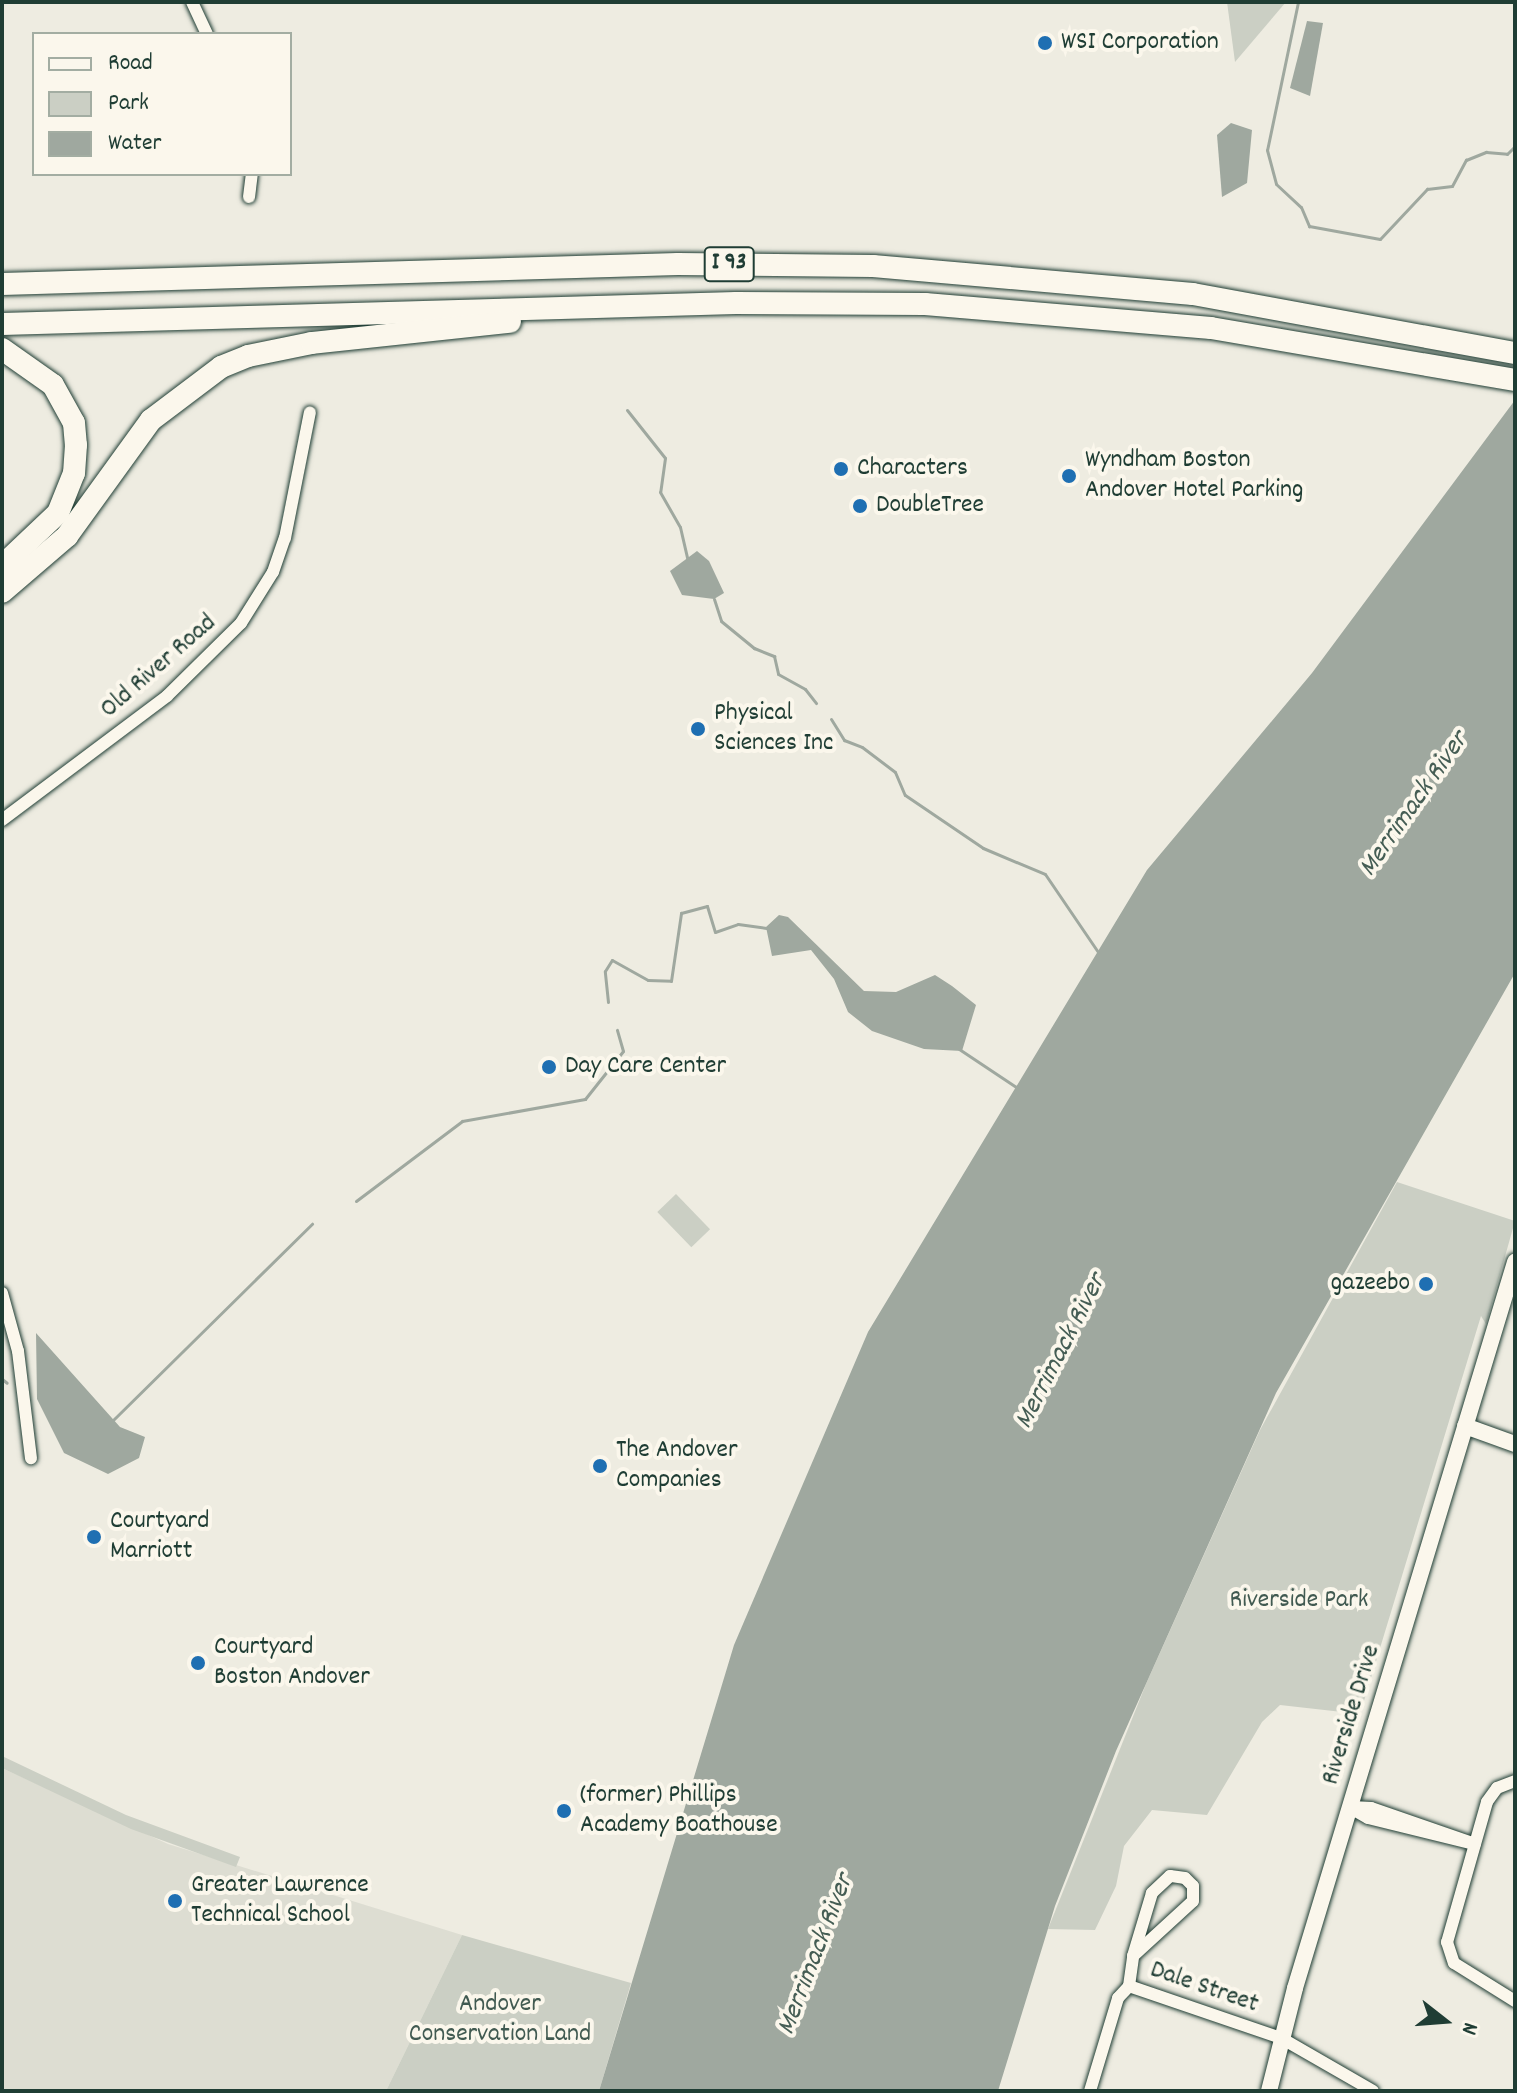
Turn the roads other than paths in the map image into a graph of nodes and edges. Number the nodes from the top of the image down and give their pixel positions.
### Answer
1 (192, 2) edge
2 (206, 32) edge
3 (252, 176) edge
4 (249, 197) dead end
5 (2, 284) edge
6 (616, 306) junction
7 (2, 324) edge
8 (2, 349) edge
9 (1515, 353) edge
10 (1515, 380) edge
11 (310, 412) dead end
12 (2, 566) edge
13 (2, 592) edge
14 (2, 820) edge
15 (1515, 1262) edge
16 (2, 1293) edge
17 (1465, 1426) junction
18 (1515, 1444) edge
19 (31, 1458) dead end
20 (1515, 1781) edge
21 (1349, 1807) junction
22 (1475, 1844) junction
23 (1133, 1956) junction
24 (1129, 1986) junction
25 (1515, 2001) edge
26 (1281, 2038) junction
27 (1090, 2091) edge
28 (1269, 2091) edge
29 (1373, 2091) edge

1 - 2 street
3 - 4 street
5 - 9 highway, I 93
6 - 7 highway, I 93
6 - 10 highway, I 93
6 - 13 highway
8 - 12 highway
11 - 14 street, Old River Road
15 - 17 main road, Riverside Drive
16 - 19 street
17 - 18 main road
17 - 21 main road, Riverside Drive
20 - 22 street
21 - 22 street
21 - 26 main road, Riverside Drive
22 - 25 street
23 - 23 street
23 - 24 street
24 - 26 street, Dale Street
24 - 27 street, Dale Street
26 - 28 main road, Riverside Drive
26 - 29 street, Dale Street

